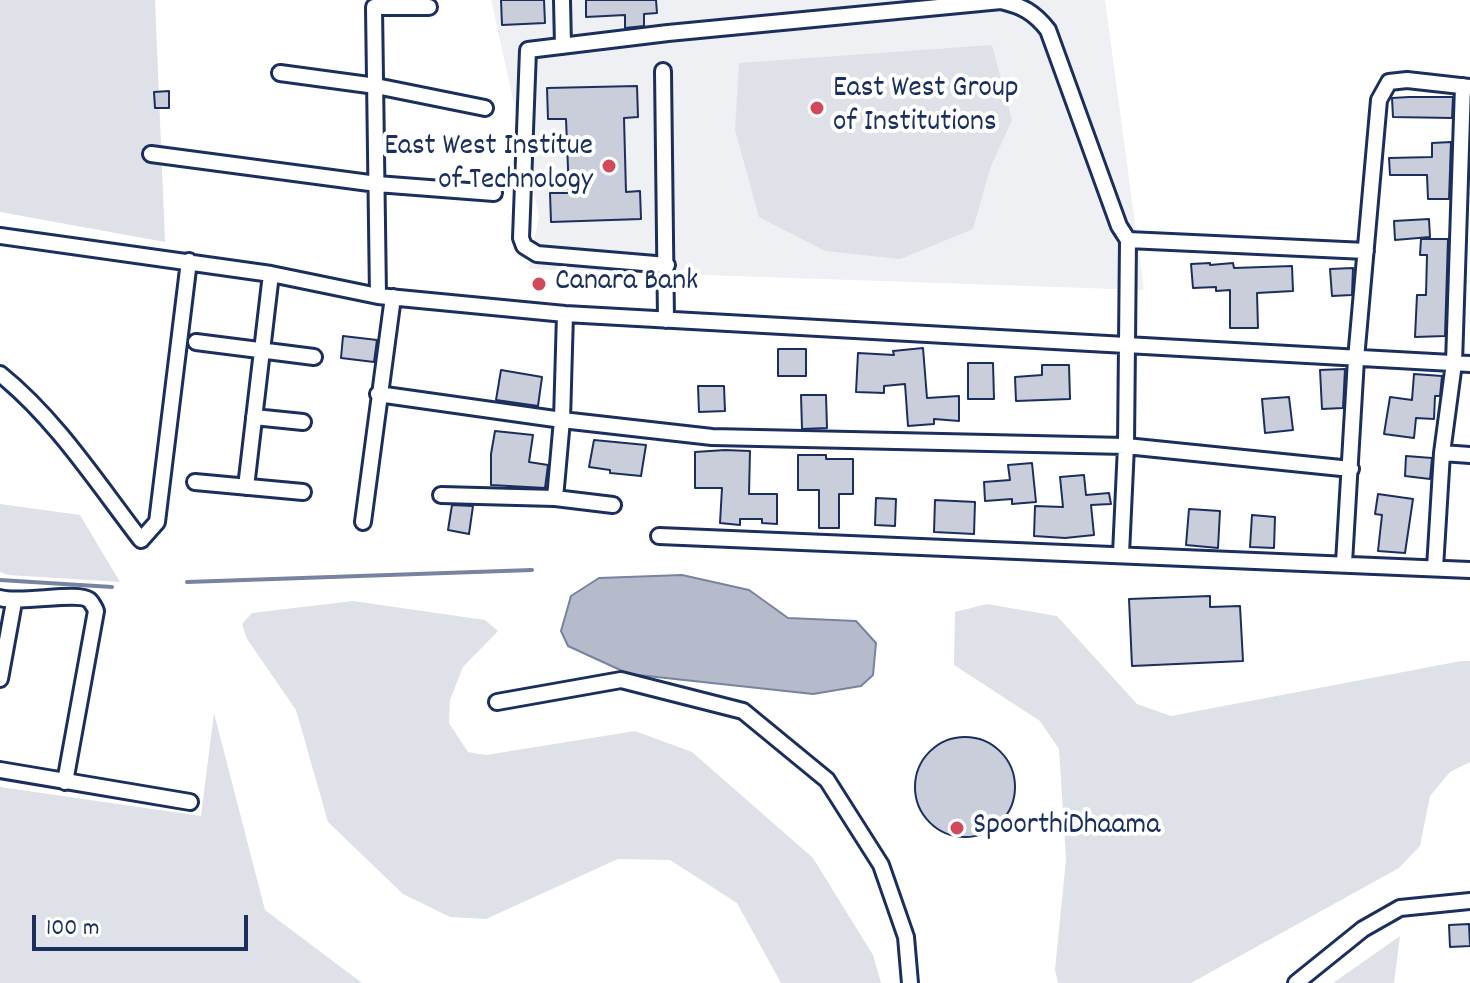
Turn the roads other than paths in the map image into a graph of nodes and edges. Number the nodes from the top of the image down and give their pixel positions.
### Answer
1 (562, 0) edge
2 (429, 7) dead end
3 (563, 46) junction
4 (663, 71) dead end
5 (280, 73) dead end
6 (376, 86) junction
7 (1466, 87) edge
8 (485, 108) dead end
9 (151, 154) dead end
10 (377, 184) junction
11 (1465, 185) edge
12 (494, 193) dead end
13 (0, 236) edge
14 (1128, 240) junction
15 (1366, 251) junction
16 (189, 261) junction
17 (1464, 263) edge
18 (667, 265) junction
19 (271, 274) junction
20 (386, 297) junction
21 (565, 314) junction
22 (666, 320) junction
23 (196, 342) dead end
24 (1127, 345) junction
25 (262, 351) junction
26 (314, 357) dead end
27 (1356, 359) junction
28 (1454, 363) junction
29 (1470, 364) edge
30 (0, 374) edge
31 (378, 394) junction
32 (254, 417) junction
33 (562, 420) junction
34 (303, 422) dead end
35 (1126, 446) junction
36 (1442, 453) junction
37 (1470, 455) edge
38 (1351, 469) junction
39 (195, 482) dead end
40 (246, 487) junction
41 (303, 492) dead end
42 (441, 495) dead end
43 (555, 498) junction
44 (613, 505) dead end
45 (363, 522) dead end
46 (659, 536) dead end
47 (1121, 554) junction
48 (1344, 563) junction
49 (1435, 568) junction
50 (1470, 570) edge
51 (7, 600) edge
52 (0, 679) edge
53 (497, 702) dead end
54 (0, 770) edge
55 (65, 782) junction
56 (190, 802) dead end
57 (1470, 901) edge
58 (910, 983) edge
59 (1296, 983) edge

1 - 3 street
2 - 6 street
3 - 14 street
3 - 18 street
4 - 18 street
5 - 6 street
6 - 8 street
6 - 10 street
7 - 11 street
7 - 15 street
9 - 10 street
10 - 12 street
10 - 20 street
11 - 17 street
13 - 16 street
14 - 15 street
14 - 24 street
15 - 27 street
16 - 19 street
16 - 30 street
17 - 28 street
18 - 22 street
19 - 20 street
19 - 25 street
20 - 21 street
20 - 31 street
21 - 22 street
21 - 33 street
22 - 24 street
23 - 25 street
24 - 27 street
24 - 35 street
25 - 26 street
25 - 32 street
27 - 28 street
27 - 38 street
28 - 29 street
28 - 36 street
31 - 33 street
31 - 45 street
32 - 34 street
32 - 40 street
33 - 35 street
33 - 43 street
35 - 38 street
35 - 47 street
36 - 37 street
36 - 49 street
38 - 48 street
39 - 40 street
40 - 41 street
42 - 43 street
43 - 44 street
46 - 47 street
47 - 48 street
48 - 49 street
49 - 50 street
51 - 52 street
51 - 55 street
53 - 58 street
54 - 55 street
55 - 56 street
57 - 59 street

